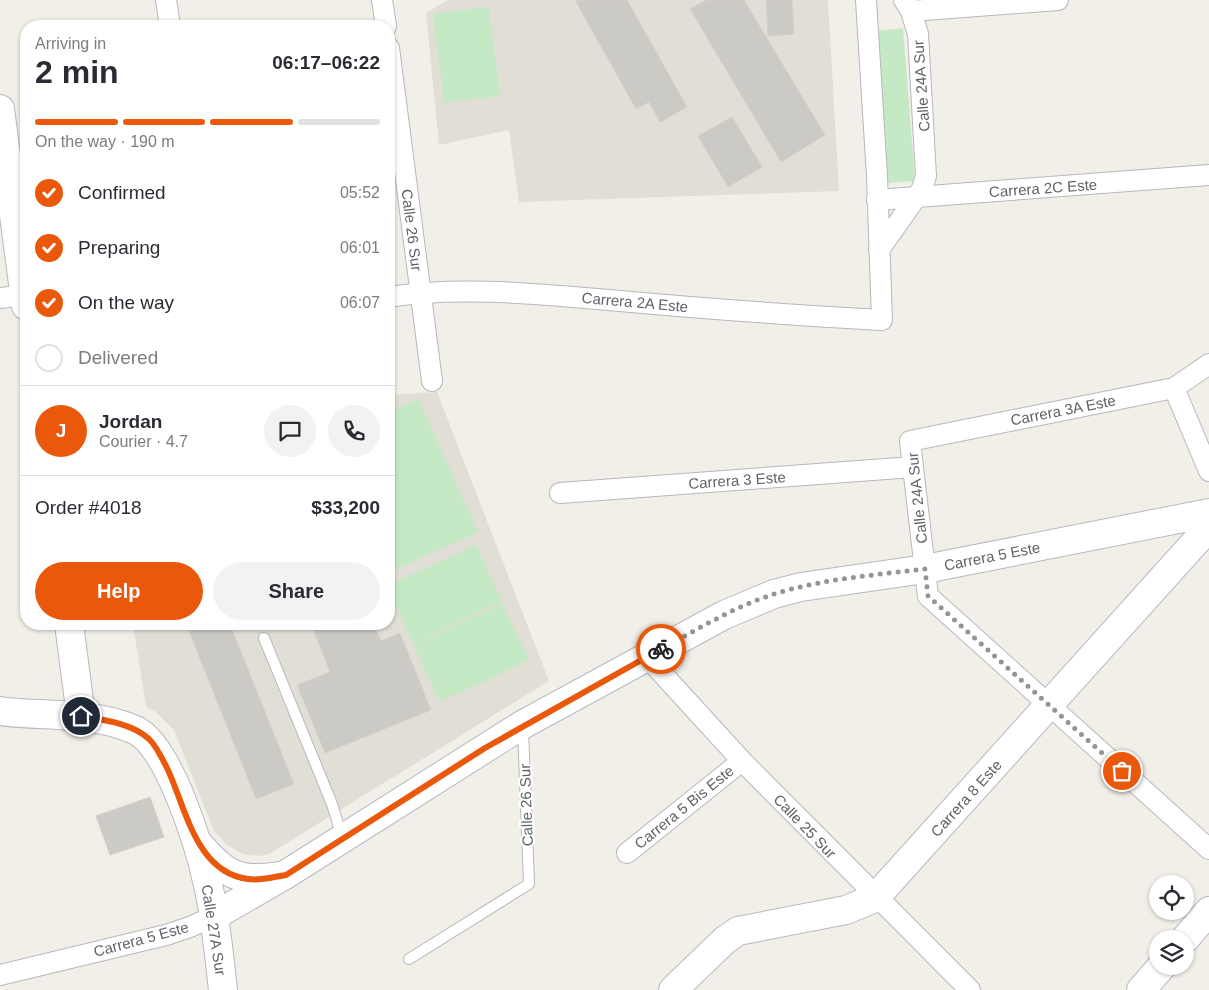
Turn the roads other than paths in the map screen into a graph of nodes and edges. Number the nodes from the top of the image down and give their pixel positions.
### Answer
1 (166, 0) edge
2 (382, 0) edge
3 (866, 0) edge
4 (1058, 0) edge
5 (1010, 2) edge
6 (908, 6) edge
7 (169, 20) edge
8 (385, 20) edge
9 (395, 95) edge
10 (0, 110) edge
11 (1209, 175) edge
12 (916, 197) junction
13 (877, 200) junction
14 (879, 250) junction
15 (420, 292) junction
16 (395, 296) edge
17 (19, 299) edge
18 (1209, 364) edge
19 (432, 381) dead end
20 (1174, 388) junction
21 (910, 441) joint
22 (914, 467) junction
23 (1209, 471) edge
24 (560, 493) dead end
25 (1209, 513) edge
26 (1209, 528) edge
27 (925, 569) junction
28 (70, 630) edge
29 (264, 638) dead end
30 (647, 657) junction
31 (1050, 706) junction
32 (0, 711) edge
33 (81, 716) junction
34 (522, 725) junction
35 (742, 761) junction
36 (342, 839) junction
37 (196, 841) junction
38 (1209, 849) edge
39 (627, 854) dead end
40 (286, 875) junction
41 (875, 898) junction
42 (1209, 911) edge
43 (214, 916) junction
44 (1193, 930) edge
45 (409, 959) dead end
46 (0, 975) edge
47 (223, 990) edge
48 (673, 990) edge
49 (970, 990) edge

1 - 7 street
2 - 8 street
3 - 13 street
4 - 5 street
5 - 6 street
6 - 12 street, Calle 24A Sur
9 - 15 street, Calle 26 Sur
10 - 17 street
11 - 12 street, Carrera 2C Este
12 - 13 street, Carrera 2C Este
12 - 14 street, Calle 24A Sur
13 - 14 street
14 - 15 street, Carrera 2A Este
15 - 16 street, Carrera 2A Este
15 - 19 street, Calle 26 Sur
18 - 20 street, Carrera 3A Este
20 - 21 street, Carrera 3A Este
20 - 23 street
21 - 22 street, Calle 24A Sur
22 - 24 street, Carrera 3 Este
22 - 27 street, Calle 24A Sur
25 - 27 street, Carrera 5 Este
26 - 31 street, Carrera 8 Este
27 - 30 street, Carrera 5 Este
27 - 31 street, Calle 24A Sur
28 - 33 street
29 - 36 lane
30 - 34 street, Carrera 5 Este
30 - 35 street, Calle 25 Sur
31 - 38 street, Calle 24A Sur
31 - 41 street, Carrera 8 Este
32 - 33 street, Calle 27A Sur
33 - 37 street, Calle 27A Sur
34 - 36 street, Carrera 5 Este
34 - 45 lane, Calle 26 Sur
35 - 39 street, Carrera 5 Bis Este
35 - 41 street, Calle 25 Sur
36 - 40 street, Carrera 5 Este
37 - 40 street, Calle 27A Sur
37 - 43 street, Calle 27A Sur
40 - 43 street, Carrera 5 Este
41 - 48 street, Carrera 8 Este
41 - 49 street, Calle 25 Sur
42 - 44 street
43 - 46 street, Carrera 5 Este
43 - 47 street, Calle 27A Sur

